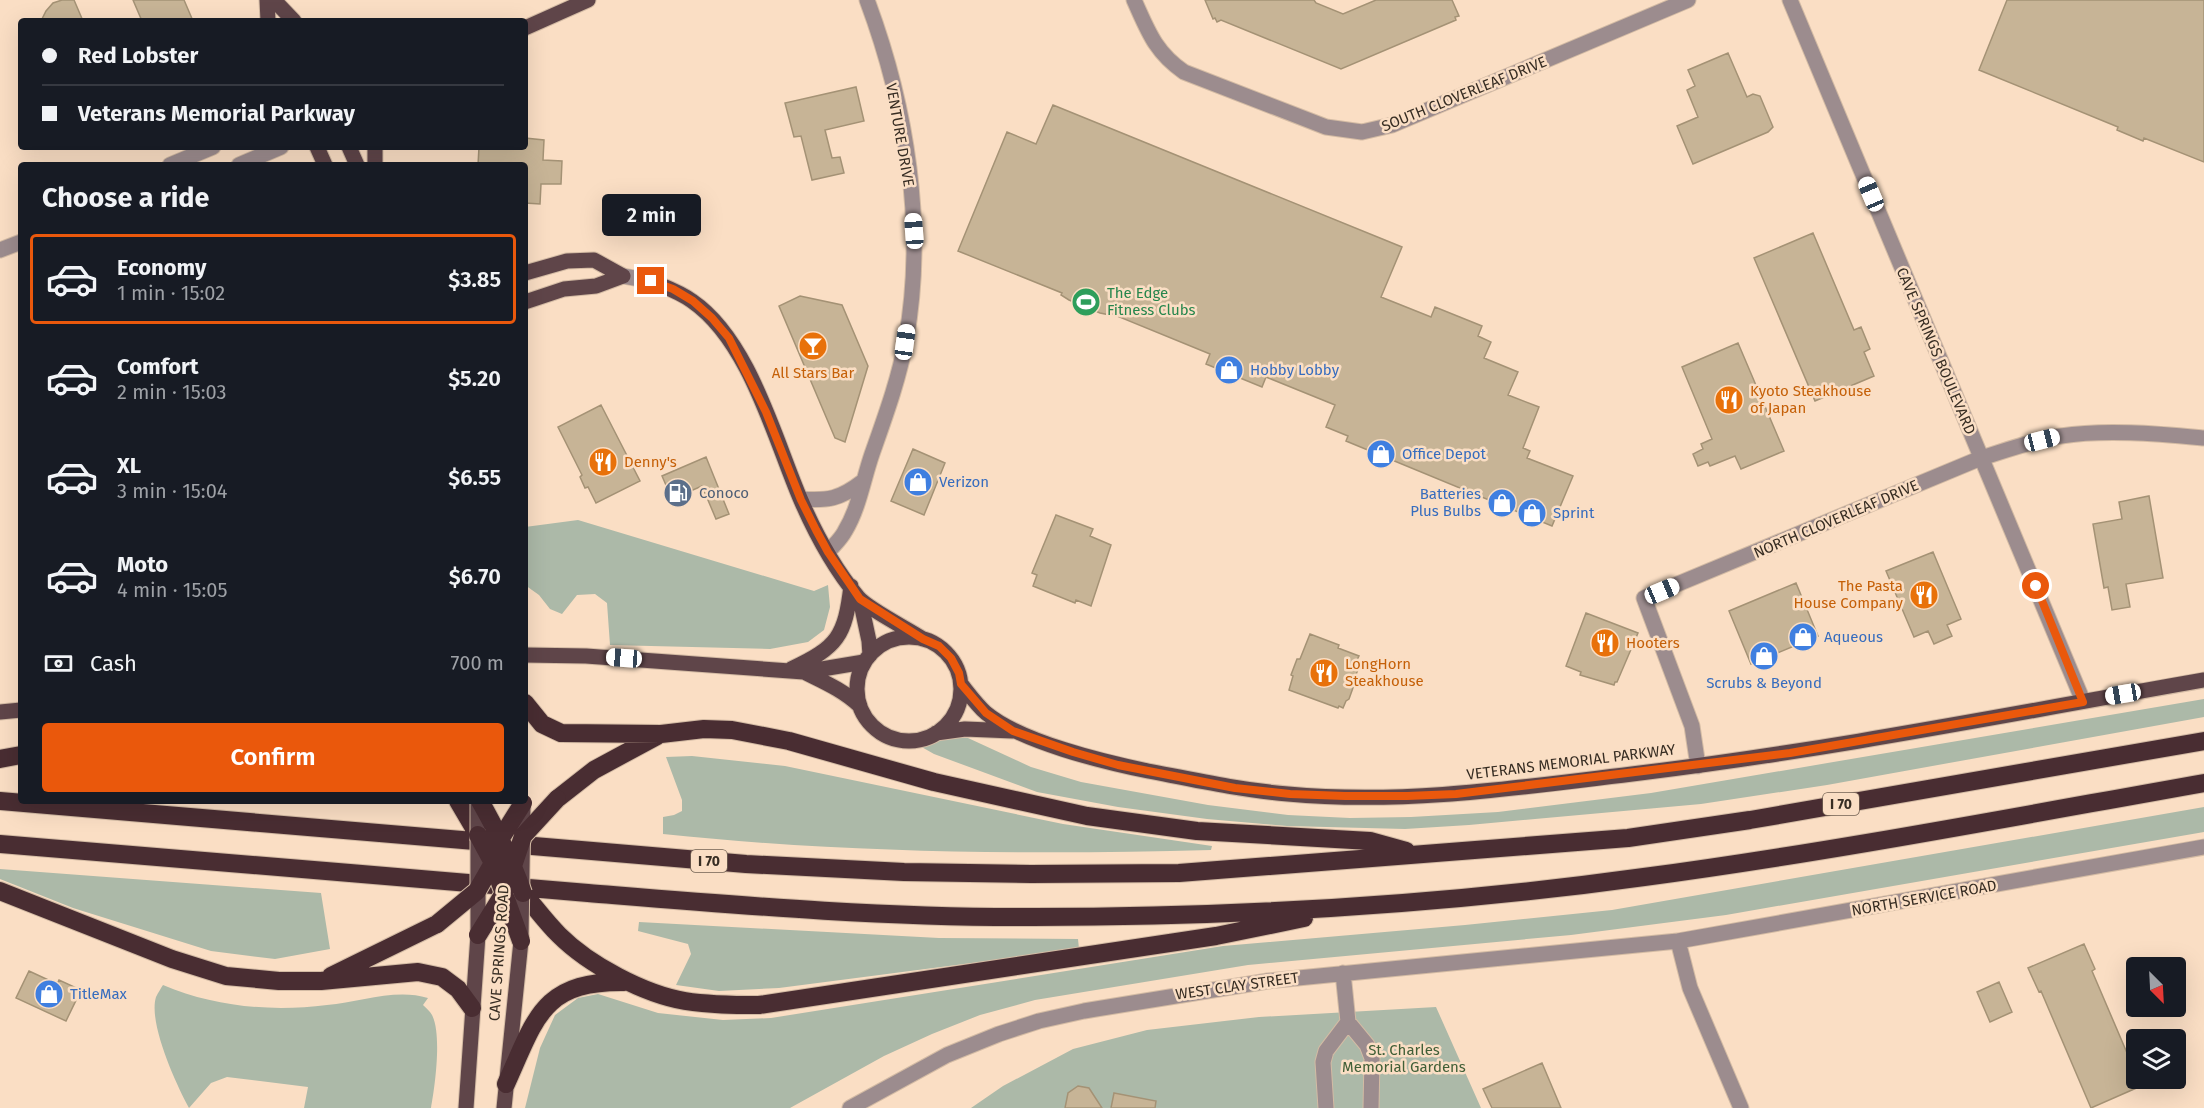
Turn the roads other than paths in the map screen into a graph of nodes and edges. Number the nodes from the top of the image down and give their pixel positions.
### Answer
1 (267, 0) edge
2 (274, 0) edge
3 (588, 0) edge
4 (867, 0) edge
5 (1134, 0) edge
6 (1688, 0) edge
7 (1790, 0) edge
8 (268, 18) edge
9 (291, 18) edge
10 (528, 27) edge
11 (206, 150) edge
12 (274, 150) edge
13 (177, 162) edge
14 (245, 162) edge
15 (18, 243) edge
16 (0, 250) edge
17 (528, 272) edge
18 (623, 276) junction
19 (651, 281) joint
20 (528, 301) edge
21 (2204, 438) edge
22 (1981, 458) junction
23 (862, 482) junction
24 (801, 500) junction
25 (828, 552) junction
26 (850, 586) junction
27 (860, 599) junction
28 (923, 639) junction
29 (528, 656) edge
30 (867, 659) junction
31 (787, 671) junction
32 (804, 672) junction
33 (2204, 680) edge
34 (961, 684) junction
35 (2083, 702) junction
36 (860, 706) junction
37 (528, 707) edge
38 (18, 710) edge
39 (0, 712) edge
40 (1013, 731) junction
41 (661, 734) junction
42 (936, 734) junction
43 (2204, 741) edge
44 (18, 756) edge
45 (0, 759) edge
46 (1698, 766) junction
47 (2204, 783) edge
48 (0, 801) edge
49 (18, 803) edge
50 (36, 804) edge
51 (460, 804) edge
52 (479, 804) edge
53 (481, 804) edge
54 (522, 804) edge
55 (523, 804) edge
56 (478, 835) junction
57 (523, 836) junction
58 (501, 838) junction
59 (0, 844) edge
60 (2204, 847) edge
61 (1420, 854) junction
62 (493, 863) junction
63 (513, 865) junction
64 (0, 891) edge
65 (477, 891) junction
66 (504, 893) junction
67 (523, 893) junction
68 (1358, 906) junction
69 (477, 935) junction
70 (521, 941) junction
71 (1678, 941) junction
72 (1644, 945) joint
73 (1343, 973) junction
74 (321, 981) junction
75 (632, 982) junction
76 (472, 1008) junction
77 (1348, 1022) junction
78 (506, 1084) junction
79 (466, 1108) edge
80 (504, 1108) edge
81 (850, 1108) edge
82 (1326, 1108) edge
83 (1371, 1108) edge
84 (1741, 1108) edge

1 - 8 main road
2 - 9 main road
3 - 10 main road
4 - 23 street, VENTURE DRIVE
5 - 6 street, SOUTH CLOVERLEAF DRIVE
7 - 22 street, CAVE SPRINGS BOULEVARD
11 - 13 street
12 - 14 street
15 - 16 street
17 - 18 main road
18 - 19 street
18 - 20 main road
19 - 24 main road
21 - 22 street, NORTH CLOVERLEAF DRIVE
22 - 35 street, CAVE SPRINGS BOULEVARD
22 - 46 street, NORTH CLOVERLEAF DRIVE
23 - 24 street
23 - 25 street, VENTURE DRIVE
24 - 25 main road
25 - 26 main road
26 - 27 main road
26 - 31 main road
27 - 28 main road
27 - 30 main road
28 - 30 main road
28 - 34 main road
29 - 31 main road
30 - 32 main road
30 - 36 main road
31 - 32 main road
32 - 36 main road
33 - 35 main road, VETERANS MEMORIAL PARKWAY
34 - 40 main road, VETERANS MEMORIAL PARKWAY
34 - 42 main road
35 - 46 main road, VETERANS MEMORIAL PARKWAY
36 - 42 main road
37 - 41 highway
38 - 39 main road
40 - 42 main road
40 - 46 main road, VETERANS MEMORIAL PARKWAY
41 - 57 highway, bridge
41 - 61 highway
43 - 61 highway, I 70
44 - 45 highway
47 - 68 highway
48 - 49 highway, I 70
50 - 61 highway, I 70
51 - 56 highway
52 - 56 main road, CAVE SPRINGS ROAD, bridge
53 - 58 highway, bridge
54 - 58 highway, bridge
55 - 57 main road, CAVE SPRINGS ROAD, bridge
56 - 62 highway, bridge
56 - 65 main road, CAVE SPRINGS ROAD, bridge
57 - 63 highway, bridge
57 - 67 main road, CAVE SPRINGS ROAD, bridge
58 - 62 highway, bridge
58 - 63 highway, bridge
59 - 68 highway
60 - 71 street, NORTH SERVICE ROAD
62 - 65 highway, bridge
62 - 66 highway, bridge
63 - 66 highway, bridge
63 - 67 highway, bridge
64 - 74 highway
65 - 69 main road, CAVE SPRINGS ROAD, bridge
65 - 74 highway, bridge
66 - 69 highway, bridge
66 - 70 highway, bridge
67 - 70 main road, CAVE SPRINGS ROAD, bridge
67 - 75 highway
68 - 75 highway
69 - 76 main road, CAVE SPRINGS ROAD
70 - 78 main road, CAVE SPRINGS ROAD
71 - 72 street, NORTH SERVICE ROAD
71 - 84 street
72 - 73 street, WEST CLAY STREET
73 - 77 street
73 - 81 street, WEST CLAY STREET
74 - 76 highway
75 - 78 highway
76 - 79 main road, CAVE SPRINGS ROAD
77 - 82 street
77 - 83 street
78 - 80 main road, CAVE SPRINGS ROAD

